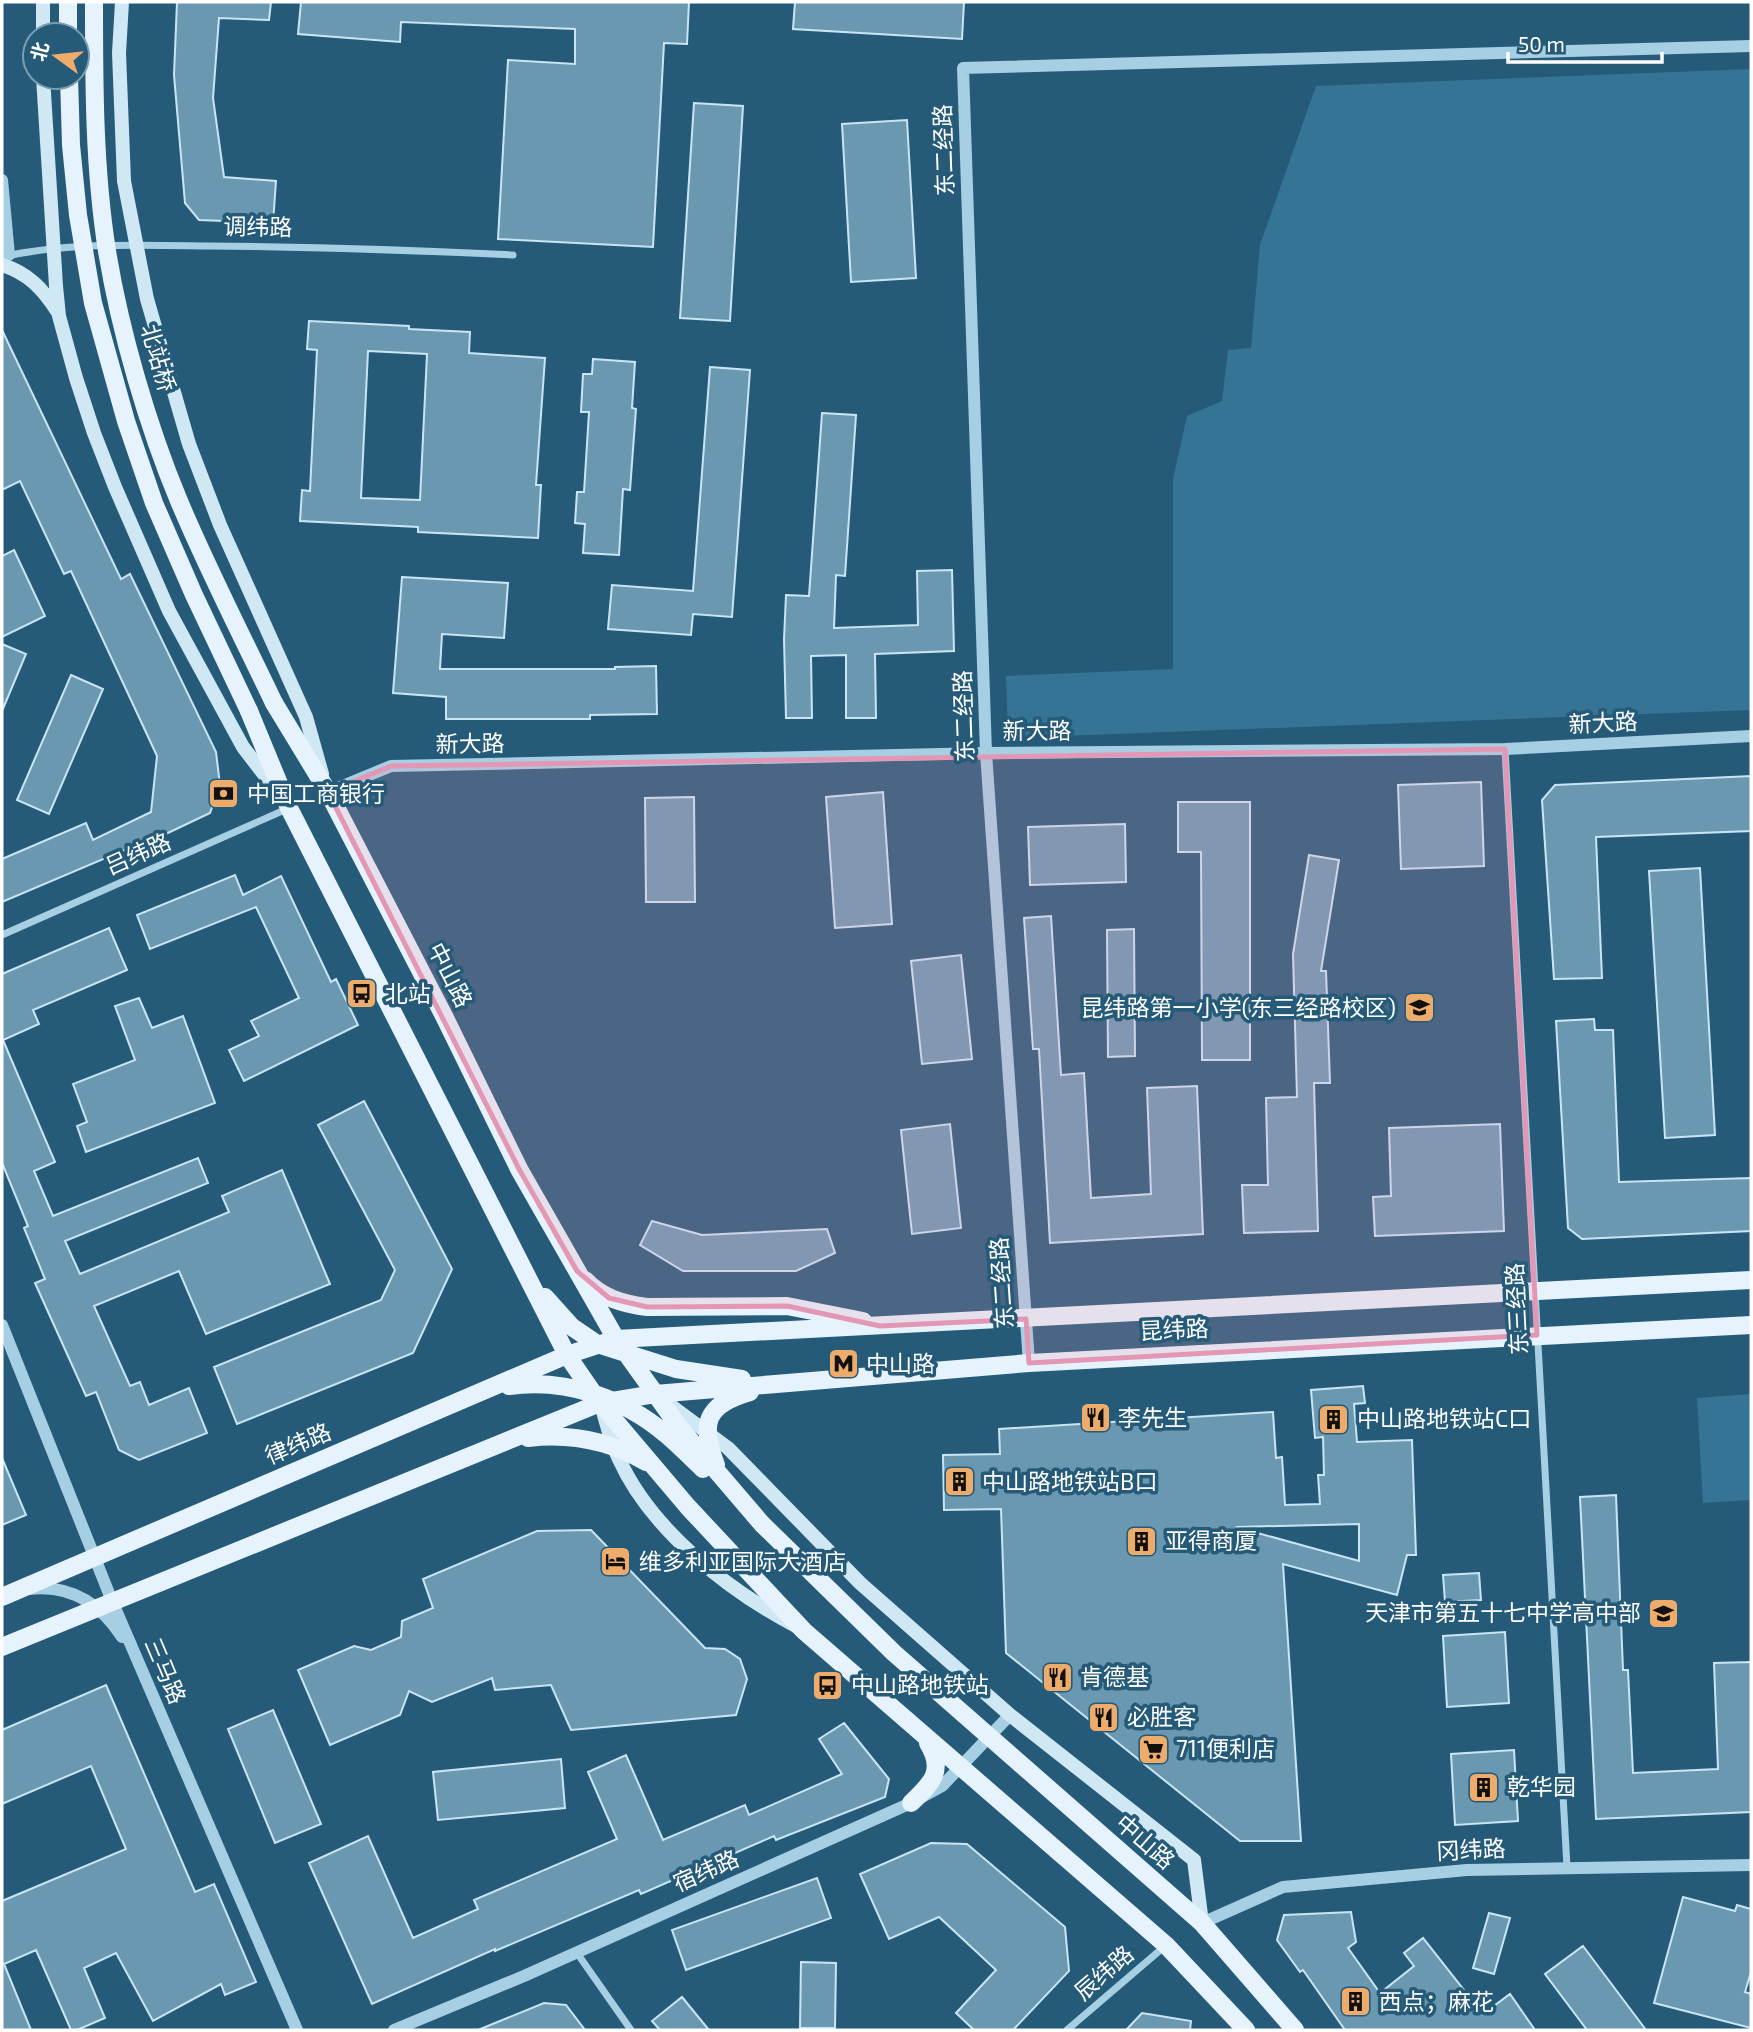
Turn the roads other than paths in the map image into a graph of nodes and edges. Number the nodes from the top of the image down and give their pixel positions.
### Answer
1 (43, 2) edge
2 (68, 2) edge
3 (94, 2) edge
4 (122, 2) edge
5 (43, 21) edge
6 (68, 21) edge
7 (1751, 46) edge
8 (44, 91) edge
9 (69, 91) edge
10 (2, 180) edge
11 (135, 245) junction
12 (53, 249) junction
13 (513, 255) dead end
14 (4, 259) edge
15 (59, 316) junction
16 (274, 703) joint
17 (1751, 736) edge
18 (1505, 749) junction
19 (986, 753) junction
20 (328, 792) junction
21 (289, 808) junction
22 (2, 935) edge
23 (516, 1256) junction
24 (577, 1271) junction
25 (1751, 1280) edge
26 (1536, 1292) junction
27 (1026, 1319) junction
28 (2, 1325) edge
29 (1751, 1325) edge
30 (880, 1326) junction
31 (1537, 1335) junction
32 (597, 1344) junction
33 (621, 1346) junction
34 (567, 1355) junction
35 (1029, 1363) junction
36 (780, 1383) junction
37 (482, 1392) junction
38 (655, 1394) junction
39 (602, 1399) junction
40 (706, 1431) junction
41 (510, 1440) junction
42 (614, 1448) junction
43 (655, 1468) junction
44 (734, 1493) junction
45 (95, 1558) junction
46 (20, 1590) junction
47 (2, 1597) edge
48 (105, 1604) junction
49 (804, 1630) junction
50 (2, 1647) edge
51 (1010, 1714) junction
52 (924, 1737) junction
53 (987, 1737) junction
54 (959, 1767) junction
55 (911, 1803) junction
56 (1751, 1865) edge
57 (1567, 1867) junction
58 (1202, 1923) junction
59 (1166, 1945) junction
60 (577, 1953) junction
61 (297, 2030) edge
62 (394, 2030) edge
63 (631, 2030) edge
64 (1067, 2030) edge
65 (1246, 2030) edge
66 (1296, 2030) edge

1 - 5 main road
2 - 6 main road
3 - 16 main road, 北站桥, bridge
4 - 11 main road
7 - 19 street, 东二经路
8 - 12 main road
9 - 21 main road, 北站桥, bridge
10 - 14 street
11 - 12 street, 调纬路
11 - 13 street, 调纬路
11 - 20 main road
12 - 14 street, 调纬路
12 - 15 main road
14 - 15 main road
15 - 21 main road
16 - 20 main road, 中山路
17 - 18 street, 新大路
18 - 19 street, 新大路
18 - 26 street, 东三经路
19 - 20 street, 新大路
19 - 27 street, 东二经路
20 - 24 main road, 中山路
21 - 22 street, 吕纬路
21 - 23 main road
23 - 32 main road
23 - 34 main road
24 - 30 main road
24 - 33 main road, 中山路
25 - 26 main road, 昆纬路
26 - 27 main road, 昆纬路
26 - 31 street, 东三经路
27 - 30 main road, 昆纬路
27 - 35 street, 东二经路
28 - 45 street
29 - 31 main road, 昆纬路
30 - 33 main road, 昆纬路
31 - 35 main road, 昆纬路
31 - 57 street, 东三经路
32 - 33 main road
32 - 34 main road, 律纬路
33 - 36 main road
33 - 38 main road, 中山路
34 - 37 main road, 律纬路
34 - 39 main road
35 - 36 main road, 昆纬路
36 - 38 main road, 昆纬路
36 - 40 main road
37 - 39 main road
37 - 45 main road, 律纬路
38 - 39 main road, 昆纬路
38 - 40 main road
38 - 44 main road, 中山路
39 - 41 main road
39 - 42 main road
39 - 43 main road
39 - 44 main road
40 - 44 main road
40 - 51 main road
41 - 42 main road
41 - 48 main road
42 - 43 main road
42 - 49 main road
43 - 49 main road
44 - 53 main road, 中山路
45 - 46 main road, 律纬路
45 - 48 street
46 - 47 main road, 律纬路
46 - 48 street
48 - 50 main road
48 - 61 street, 三马路
49 - 52 main road
51 - 53 street, 宿纬路
51 - 58 main road
52 - 54 main road
52 - 55 main road
53 - 54 street, 宿纬路
53 - 58 main road, 中山路
54 - 55 street, 宿纬路
54 - 59 main road
55 - 60 street, 宿纬路
56 - 57 street, 冈纬路
57 - 58 street, 冈纬路
58 - 66 main road, 中山路
59 - 64 street, 辰纬路
59 - 65 main road
60 - 62 street, 宿纬路
60 - 63 street

